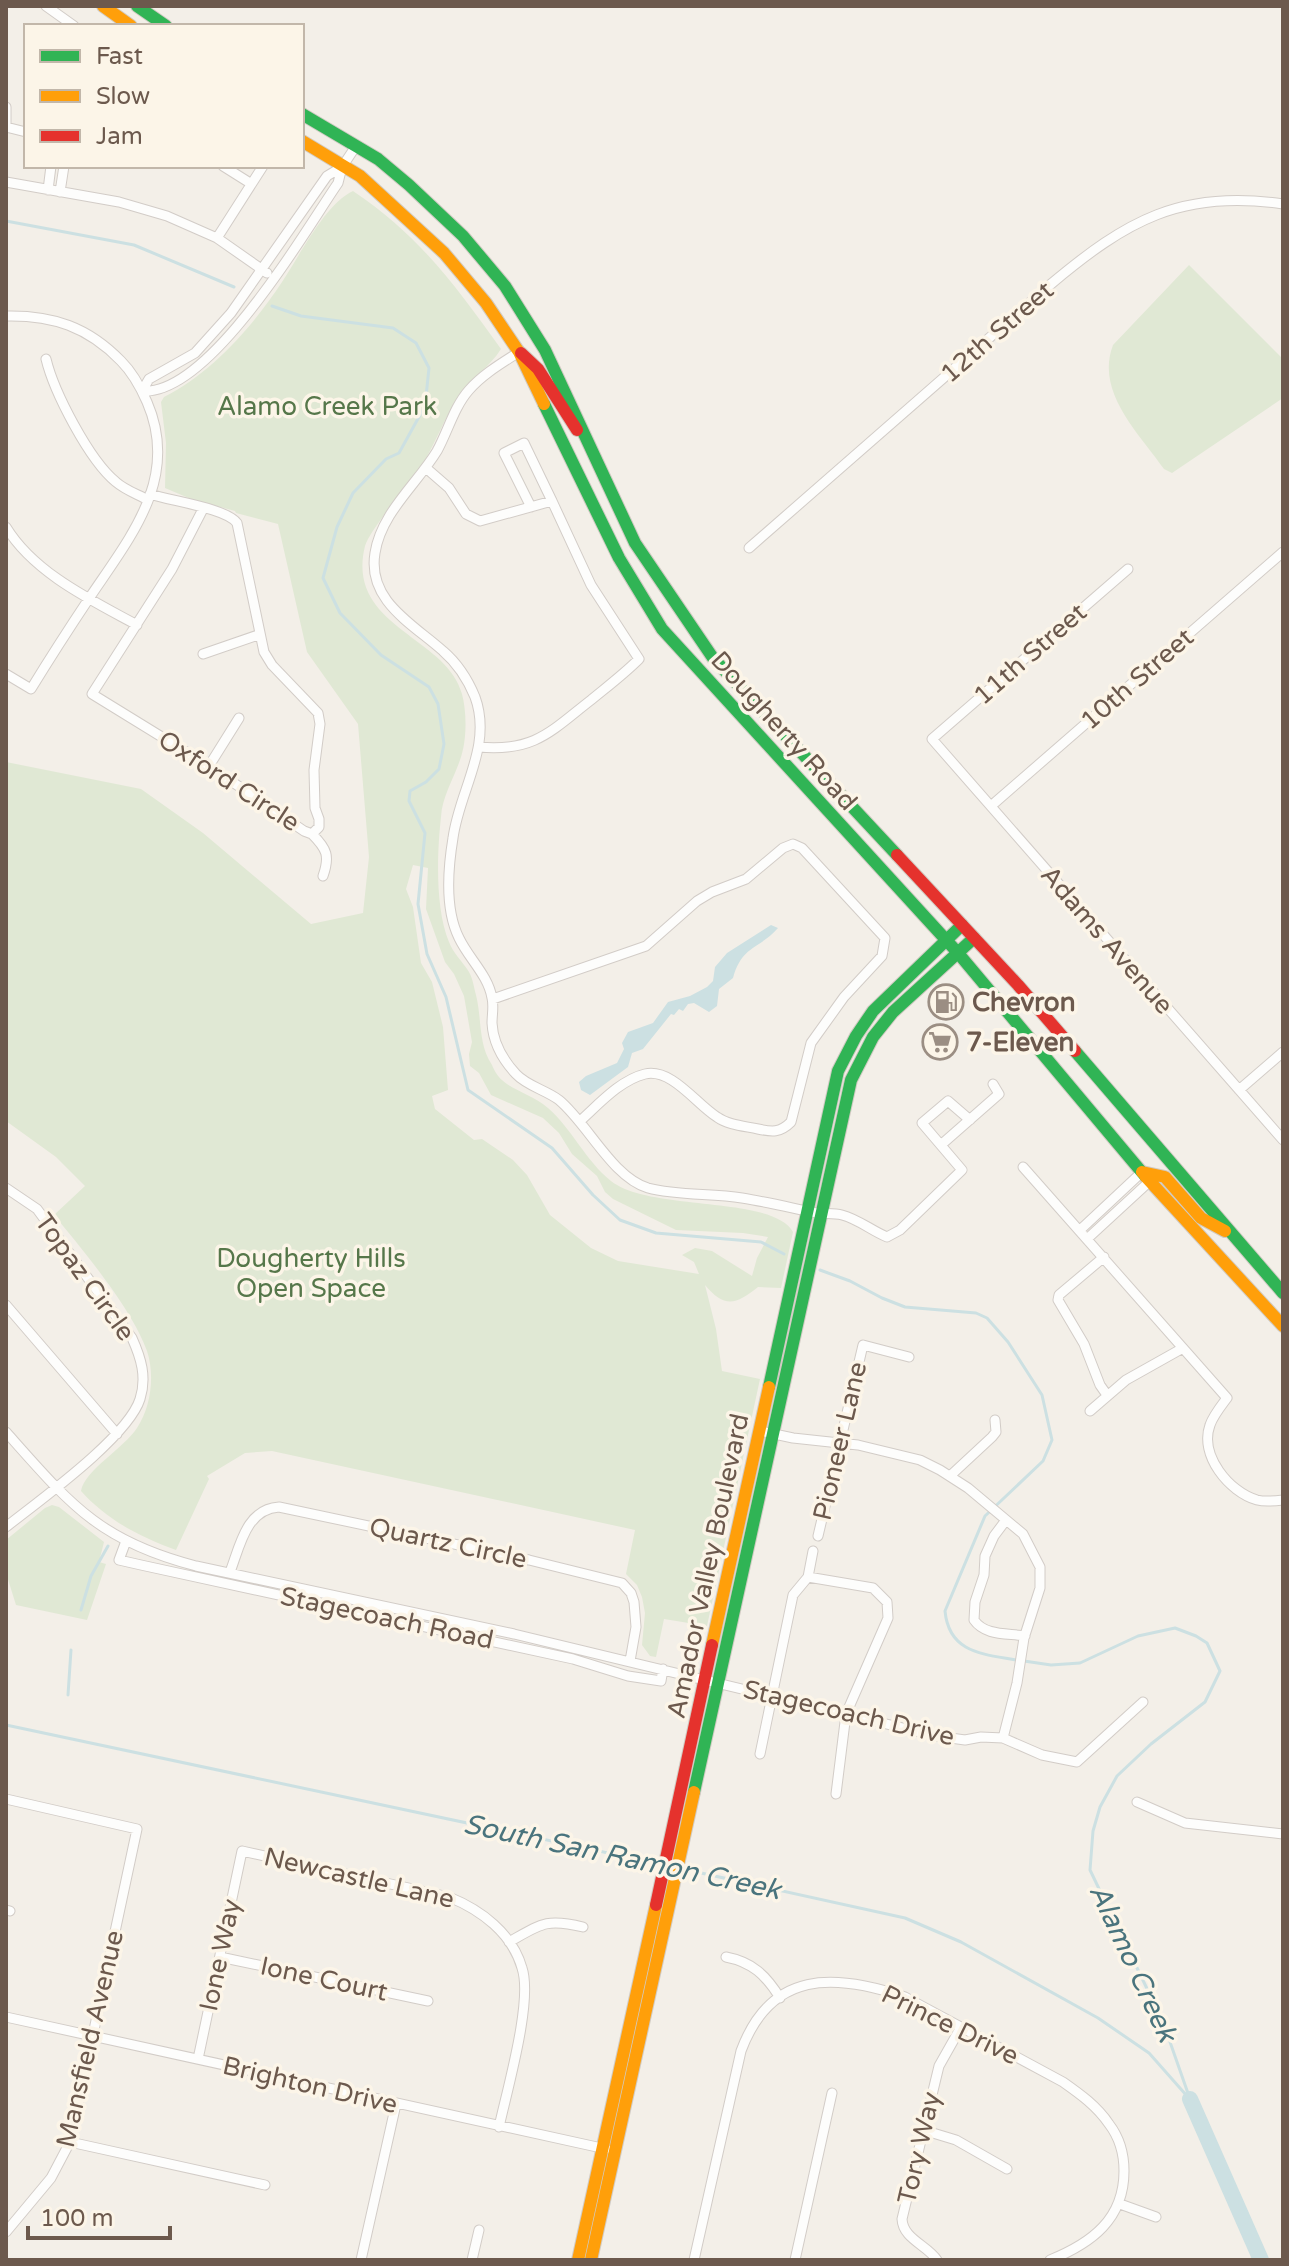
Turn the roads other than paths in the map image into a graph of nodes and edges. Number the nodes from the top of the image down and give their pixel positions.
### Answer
1 (46, 6) edge
2 (103, 6) edge
3 (137, 6) edge
4 (71, 24) edge
5 (128, 24) edge
6 (163, 24) edge
7 (6, 107) edge
8 (304, 115) edge
9 (6, 127) edge
10 (304, 142) edge
11 (356, 146) junction
12 (342, 167) junction
13 (51, 168) edge
14 (64, 168) edge
15 (226, 168) edge
16 (261, 168) edge
17 (6, 182) edge
18 (250, 183) junction
19 (48, 190) junction
20 (60, 192) junction
21 (1283, 204) edge
22 (217, 238) junction
23 (262, 270) junction
24 (273, 278) junction
25 (6, 316) edge
26 (519, 352) junction
27 (46, 359) dead end
28 (142, 391) junction
29 (585, 438) junction
30 (426, 468) junction
31 (149, 497) junction
32 (552, 501) junction
33 (531, 507) junction
34 (203, 509) junction
35 (6, 527) edge
36 (749, 548) dead end
37 (1281, 559) edge
38 (1128, 569) dead end
39 (89, 599) junction
40 (137, 625) junction
41 (258, 635) junction
42 (203, 654) dead end
43 (6, 674) edge
44 (239, 718) dead end
45 (932, 739) joint
46 (479, 747) junction
47 (209, 766) junction
48 (991, 806) junction
49 (312, 834) junction
50 (323, 876) dead end
51 (962, 925) junction
52 (974, 938) junction
53 (946, 940) junction
54 (958, 953) junction
55 (493, 999) junction
56 (1283, 1052) edge
57 (993, 1084) dead end
58 (1239, 1090) junction
59 (970, 1120) junction
60 (580, 1121) junction
61 (1283, 1140) edge
62 (942, 1144) junction
63 (1023, 1167) dead end
64 (1146, 1177) junction
65 (6, 1188) edge
66 (807, 1211) junction
67 (822, 1214) junction
68 (1080, 1230) junction
69 (1229, 1232) junction
70 (1087, 1239) junction
71 (1104, 1257) junction
72 (1282, 1289) edge
73 (6, 1305) edge
74 (1283, 1326) edge
75 (1183, 1348) junction
76 (909, 1357) dead end
77 (1107, 1395) junction
78 (1090, 1411) dead end
79 (995, 1420) dead end
80 (6, 1432) edge
81 (767, 1433) junction
82 (117, 1434) junction
83 (841, 1442) junction
84 (950, 1476) junction
85 (55, 1488) junction
86 (1283, 1500) edge
87 (1005, 1519) junction
88 (6, 1527) edge
89 (818, 1536) dead end
90 (126, 1541) junction
91 (813, 1551) dead end
92 (230, 1572) junction
93 (808, 1577) junction
94 (261, 1579) junction
95 (260, 1590) junction
96 (364, 1601) junction
97 (361, 1614) junction
98 (502, 1631) junction
99 (1024, 1639) junction
100 (500, 1643) junction
101 (630, 1661) junction
102 (663, 1669) junction
103 (712, 1682) junction
104 (771, 1695) junction
105 (1143, 1702) dead end
106 (846, 1714) junction
107 (700, 1736) junction
108 (1003, 1738) junction
109 (760, 1754) dead end
110 (836, 1794) dead end
111 (6, 1799) edge
112 (1137, 1802) dead end
113 (1283, 1834) edge
114 (242, 1851) joint
115 (660, 1888) junction
116 (674, 1891) junction
117 (583, 1927) dead end
118 (509, 1942) junction
119 (220, 1957) junction
120 (726, 1957) dead end
121 (780, 1998) junction
122 (428, 2001) dead end
123 (6, 2017) edge
124 (961, 2027) junction
125 (93, 2037) junction
126 (198, 2059) junction
127 (832, 2093) dead end
128 (396, 2104) junction
129 (499, 2127) junction
130 (923, 2130) junction
131 (70, 2142) junction
132 (608, 2150) junction
133 (1007, 2169) dead end
134 (265, 2185) dead end
135 (1120, 2204) junction
136 (1156, 2217) dead end
137 (479, 2230) dead end
138 (6, 2232) edge
139 (361, 2260) edge
140 (472, 2260) edge
141 (578, 2260) edge
142 (591, 2260) edge
143 (694, 2260) edge
144 (795, 2260) edge
145 (937, 2260) edge
146 (1050, 2260) edge

1 - 4 street
2 - 5 main road
3 - 6 main road
7 - 9 street
8 - 11 main road, Dougherty Road
10 - 12 main road, Dougherty Road
11 - 12 street
11 - 29 main road, Dougherty Road
12 - 23 street
12 - 24 street
12 - 26 main road, Dougherty Road
13 - 19 street
14 - 20 street
15 - 18 street
16 - 18 street
17 - 19 street
18 - 22 street
19 - 20 street
20 - 22 street
21 - 36 street, 12th Street
22 - 23 street
23 - 24 street
23 - 28 street
24 - 28 street
25 - 28 street
26 - 29 main road
26 - 30 street
26 - 53 main road, Dougherty Road
27 - 31 street, Oxford Circle
28 - 31 street
29 - 51 main road, Dougherty Road
30 - 33 street
30 - 46 street
31 - 34 street, Oxford Circle
31 - 39 street
32 - 33 street
32 - 33 street
32 - 46 street
34 - 40 street, Oxford Circle
34 - 41 street, Oxford Circle
35 - 39 street
37 - 48 street, 10th Street
38 - 45 street, 11th Street
39 - 40 street
39 - 43 street
40 - 47 street, Oxford Circle
41 - 42 street
41 - 49 street, Oxford Circle
44 - 47 street
45 - 48 street, Adams Avenue
46 - 55 street
47 - 49 street, Oxford Circle
48 - 58 street, Adams Avenue
49 - 50 street
51 - 52 main road, Dougherty Road
51 - 53 main road, Amador Valley Boulevard
52 - 54 main road, Amador Valley Boulevard
52 - 69 main road, Dougherty Road
53 - 54 main road, Dougherty Road
53 - 66 main road, Amador Valley Boulevard
54 - 64 main road, Dougherty Road
54 - 67 main road, Amador Valley Boulevard
55 - 60 street
55 - 60 street
56 - 58 street
57 - 59 street
58 - 61 street, Adams Avenue
59 - 62 street
59 - 62 street
60 - 66 street
62 - 67 street
63 - 68 street
64 - 68 street
64 - 69 main road
64 - 70 street
64 - 74 main road, Dougherty Road
65 - 82 street, Topaz Circle
66 - 67 street
66 - 81 main road, Amador Valley Boulevard
67 - 81 main road, Amador Valley Boulevard
68 - 70 street
69 - 72 main road, Dougherty Road
70 - 71 street
71 - 75 street
71 - 77 street
73 - 82 street
75 - 77 street
75 - 86 street
76 - 83 street, Pioneer Lane
77 - 78 street
79 - 84 street
80 - 85 street, Stagecoach Road
81 - 83 street
81 - 103 main road, Amador Valley Boulevard
82 - 85 street, Topaz Circle
83 - 84 street
83 - 89 street, Pioneer Lane
84 - 87 street
85 - 88 street, Topaz Circle
85 - 90 street, Stagecoach Road
87 - 99 street
87 - 99 street
90 - 92 street, Stagecoach Road
90 - 95 street, Stagecoach Road
91 - 93 street, Pioneer Lane
92 - 94 street, Stagecoach Road
92 - 101 street, Quartz Circle
93 - 104 street, Pioneer Lane
93 - 106 street
94 - 95 street
94 - 96 street, Stagecoach Road
95 - 97 street, Stagecoach Road
96 - 97 street
96 - 98 street, Stagecoach Road
97 - 100 street, Stagecoach Road
98 - 100 street
98 - 101 street, Stagecoach Road
99 - 108 street
100 - 102 street, Stagecoach Road
101 - 102 street, Stagecoach Road
102 - 103 street, Stagecoach Road
103 - 104 street, Stagecoach Drive
103 - 107 main road, Amador Valley Boulevard
104 - 106 street, Stagecoach Drive
104 - 109 street, Pioneer Lane
105 - 108 street, Stagecoach Drive
106 - 108 street, Stagecoach Drive
106 - 110 street
107 - 115 main road, Amador Valley Boulevard
107 - 116 main road, Amador Valley Boulevard
111 - 125 street, Mansfield Avenue
112 - 113 street
114 - 118 street, Newcastle Lane
114 - 119 street, Ione Way
115 - 116 main road
115 - 132 main road, Amador Valley Boulevard
116 - 132 main road, Amador Valley Boulevard
117 - 118 street
118 - 129 street, Newcastle Lane
119 - 122 street, Ione Court
119 - 126 street, Ione Way
120 - 121 street
121 - 124 street, Prince Drive
121 - 143 street, Prince Drive
123 - 125 street, Brighton Drive
124 - 130 street, Tory Way
124 - 135 street, Prince Drive
125 - 126 street, Brighton Drive
125 - 131 street, Mansfield Avenue
126 - 128 street, Brighton Drive
127 - 144 street
128 - 129 street, Brighton Drive
128 - 139 street
129 - 132 street, Brighton Drive
130 - 133 street
130 - 145 street, Tory Way
131 - 134 street
131 - 138 street, Mansfield Avenue
132 - 141 main road, Amador Valley Boulevard
132 - 142 main road
135 - 136 street
135 - 146 street
137 - 140 street

